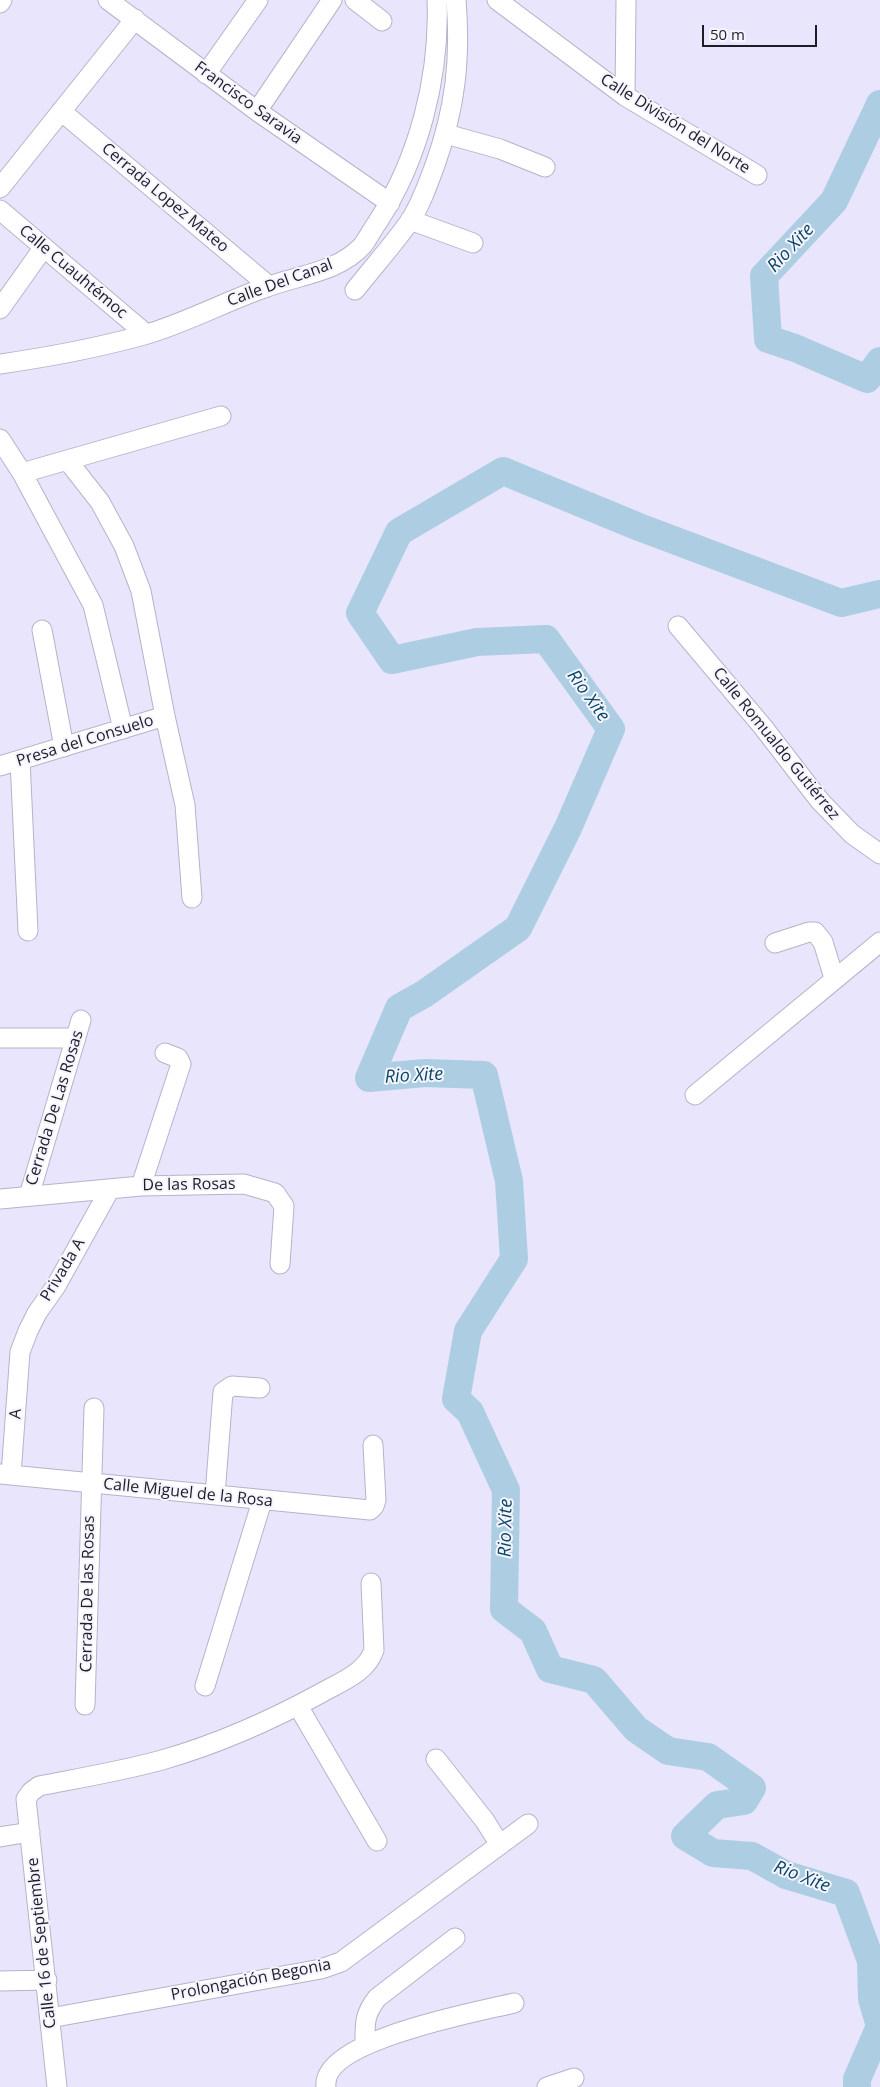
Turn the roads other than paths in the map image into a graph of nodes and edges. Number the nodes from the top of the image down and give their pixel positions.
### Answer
1 (108, 0) edge
2 (258, 0) edge
3 (332, 0) edge
4 (354, 0) edge
5 (437, 0) edge
6 (456, 0) edge
7 (497, 0) edge
8 (626, 0) edge
9 (135, 19) junction
10 (382, 21) dead end
11 (206, 74) junction
12 (625, 96) junction
13 (62, 111) junction
14 (257, 111) junction
15 (446, 134) junction
16 (545, 167) dead end
17 (757, 175) dead end
18 (0, 188) edge
19 (390, 203) junction
20 (0, 210) edge
21 (410, 220) junction
22 (472, 243) dead end
23 (44, 248) junction
24 (269, 286) junction
25 (355, 290) dead end
26 (0, 309) edge
27 (146, 334) junction
28 (0, 364) edge
29 (221, 416) dead end
30 (0, 439) edge
31 (68, 461) junction
32 (22, 473) junction
33 (678, 626) dead end
34 (42, 630) dead end
35 (165, 716) junction
36 (123, 729) junction
37 (64, 747) junction
38 (20, 760) junction
39 (0, 766) edge
40 (880, 854) edge
41 (192, 898) dead end
42 (28, 931) dead end
43 (880, 942) edge
44 (775, 943) dead end
45 (834, 978) junction
46 (81, 1020) dead end
47 (0, 1038) edge
48 (76, 1038) junction
49 (165, 1053) dead end
50 (695, 1095) dead end
51 (141, 1186) junction
52 (110, 1189) junction
53 (29, 1196) junction
54 (0, 1198) edge
55 (280, 1264) dead end
56 (20, 1352) joint
57 (260, 1388) dead end
58 (94, 1408) dead end
59 (373, 1445) dead end
60 (6, 1474) edge
61 (90, 1483) junction
62 (215, 1495) junction
63 (262, 1501) junction
64 (371, 1583) dead end
65 (205, 1686) dead end
66 (85, 1705) dead end
67 (298, 1706) junction
68 (436, 1759) dead end
69 (528, 1824) dead end
70 (30, 1832) junction
71 (0, 1837) edge
72 (377, 1841) dead end
73 (500, 1845) junction
74 (455, 1938) dead end
75 (47, 1980) junction
76 (0, 1981) edge
77 (514, 2003) dead end
78 (50, 2018) junction
79 (366, 2044) junction
80 (574, 2078) dead end
81 (326, 2083) edge
82 (57, 2087) edge
83 (547, 2087) edge

1 - 9 street, Francisco Saravia
2 - 11 street
3 - 14 street
4 - 10 street
5 - 19 street, Calle Del Canal
6 - 15 street
7 - 12 street, Calle División del Norte
8 - 12 street
9 - 11 street, Francisco Saravia
9 - 13 street
11 - 14 street, Francisco Saravia
12 - 17 street, Calle División del Norte
13 - 18 street
13 - 24 street, Cerrada Lopez Mateo
14 - 19 street, Francisco Saravia
15 - 16 street
15 - 21 street
19 - 24 street, Calle Del Canal
20 - 23 street, Calle Cuauhtémoc
21 - 22 street
21 - 25 street
23 - 26 street
23 - 27 street, Calle Cuauhtémoc
24 - 27 street, Calle Del Canal
27 - 28 street, Calle Del Canal
29 - 31 street
30 - 32 street
31 - 32 street
31 - 35 street
32 - 36 street
33 - 40 street, Calle Romualdo Gutiérrez
34 - 37 street
35 - 36 street, Presa del Consuelo
35 - 41 street, Presa del Consuelo
36 - 37 street, Presa del Consuelo
37 - 38 street, Presa del Consuelo
38 - 39 street, Presa del Consuelo
38 - 42 street
43 - 45 street
44 - 45 street
45 - 50 street
46 - 48 street, Cerrada De Las Rosas
47 - 48 street
48 - 53 street, Cerrada De Las Rosas
49 - 51 street
51 - 52 street, De las Rosas
51 - 55 street, De las Rosas
52 - 53 street, De las Rosas
52 - 56 street, Privada A
53 - 54 street, De las Rosas
56 - 60 street, A
57 - 62 street
58 - 61 street, Cerrada De las Rosas
59 - 63 street, Calle Miguel de la Rosa
60 - 61 street, Calle Miguel de la Rosa
61 - 62 street, Calle Miguel de la Rosa
61 - 66 street, Cerrada De las Rosas
62 - 63 street, Calle Miguel de la Rosa
63 - 65 street
64 - 67 street
67 - 70 street, Calle 16 de Septiembre
67 - 72 street
68 - 73 street
69 - 73 street, Prolongación Begonia
70 - 71 street
70 - 75 street, Calle 16 de Septiembre
73 - 78 street, Prolongación Begonia
74 - 79 street
75 - 76 street
75 - 78 street, Calle 16 de Septiembre
77 - 79 street
78 - 82 street, Calle 16 de Septiembre
79 - 81 street
80 - 83 street

